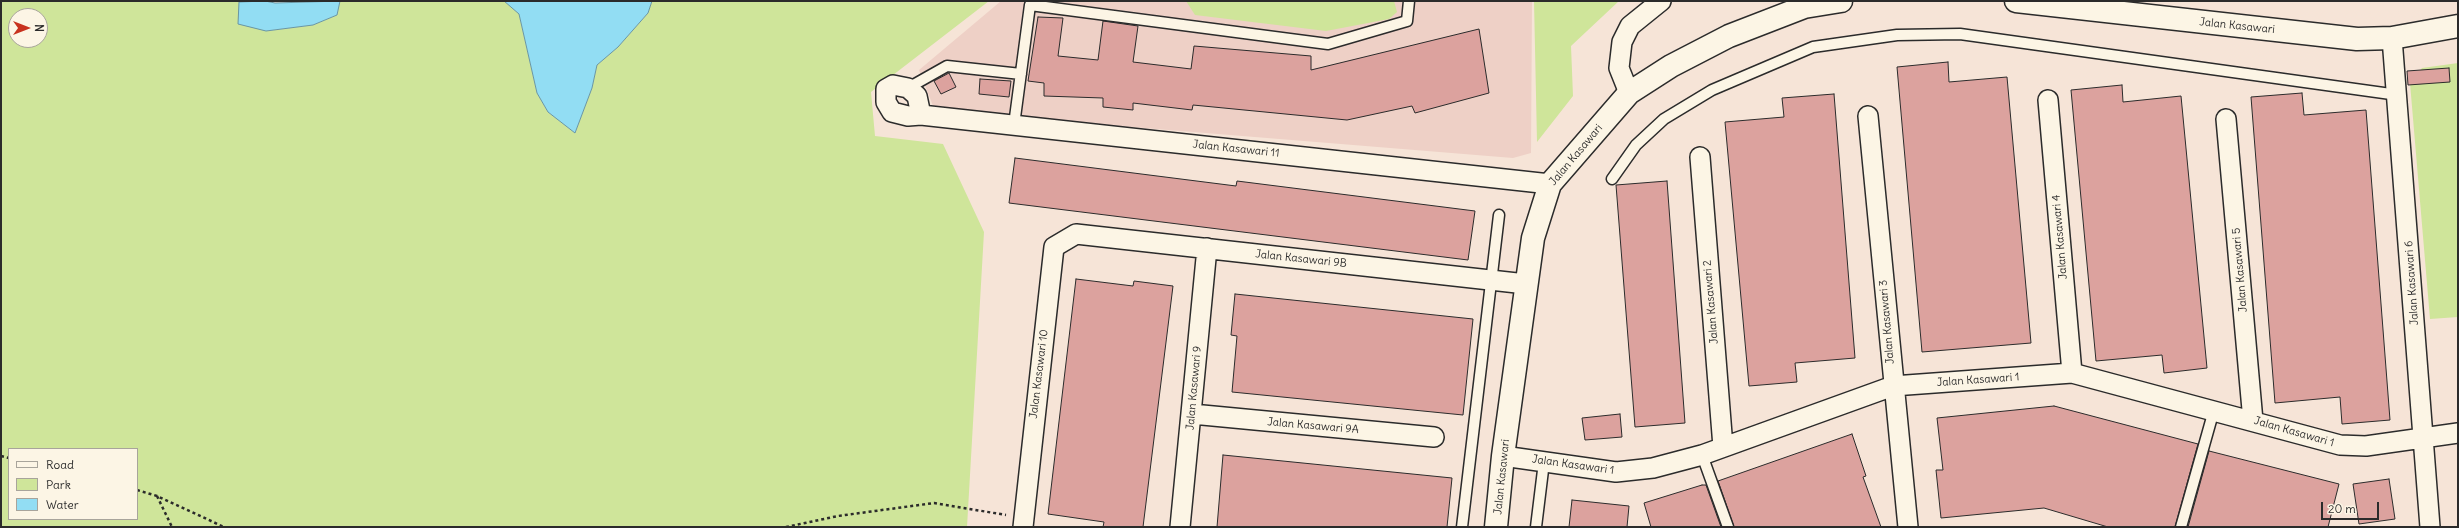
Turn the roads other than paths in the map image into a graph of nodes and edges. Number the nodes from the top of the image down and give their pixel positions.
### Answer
1 (1409, 1) edge
2 (1661, 1) edge
3 (1841, 1) edge
4 (2016, 1) edge
5 (2458, 26) edge
6 (2392, 38) junction
7 (1021, 74) junction
8 (908, 88) junction
9 (1629, 93) junction
10 (2398, 95) junction
11 (2048, 100) dead end
12 (921, 115) junction
13 (1868, 116) dead end
14 (2226, 119) dead end
15 (1014, 125) junction
16 (1700, 156) dead end
17 (1612, 179) dead end
18 (1550, 184) junction
19 (1499, 215) dead end
20 (1076, 234) joint
21 (1207, 248) junction
22 (1490, 280) junction
23 (1526, 284) junction
24 (2072, 373) junction
25 (1893, 386) junction
26 (2214, 410) junction
27 (1192, 414) junction
28 (2254, 421) junction
29 (2458, 433) edge
30 (2424, 436) junction
31 (1434, 437) dead end
32 (1723, 447) junction
33 (1702, 455) junction
34 (1503, 456) junction
35 (1544, 462) junction
36 (1022, 523) edge
37 (1180, 527) edge
38 (1462, 527) edge
39 (1496, 527) edge
40 (1536, 527) edge
41 (1728, 527) edge
42 (1908, 527) edge
43 (2181, 527) edge
44 (2430, 527) edge

1 - 7 lane
2 - 9 street
3 - 9 street, Jalan Kasawari
4 - 6 street, Jalan Kasawari
5 - 6 street, Jalan Kasawari
6 - 10 street, Jalan Kasawari 6
7 - 8 lane
7 - 15 lane
8 - 12 street
8 - 12 street, Jalan Kasawari 11
9 - 18 street, Jalan Kasawari
10 - 17 lane
10 - 30 street, Jalan Kasawari 6
11 - 24 street, Jalan Kasawari 4
12 - 15 street, Jalan Kasawari 11
13 - 25 street, Jalan Kasawari 3
14 - 28 street, Jalan Kasawari 5
15 - 18 street, Jalan Kasawari 11
16 - 32 street, Jalan Kasawari 2
18 - 23 street, Jalan Kasawari
19 - 22 lane
20 - 21 street, Jalan Kasawari 9B
20 - 36 street, Jalan Kasawari 10
21 - 22 street, Jalan Kasawari 9B
21 - 27 street, Jalan Kasawari 9
22 - 23 street, Jalan Kasawari 9B
22 - 38 lane
23 - 34 street, Jalan Kasawari
24 - 25 street, Jalan Kasawari 1
24 - 26 street, Jalan Kasawari 1
25 - 32 street, Jalan Kasawari 1
25 - 42 street, Jalan Kasawari 3
26 - 28 street, Jalan Kasawari 1
26 - 43 lane
27 - 31 street, Jalan Kasawari 9A
27 - 37 street, Jalan Kasawari 9
28 - 30 street, Jalan Kasawari 1
29 - 30 street, Jalan Kasawari 1
30 - 44 street, Jalan Kasawari 6
32 - 33 street, Jalan Kasawari 1
33 - 35 street, Jalan Kasawari 1
33 - 41 lane
34 - 35 street, Jalan Kasawari 1
34 - 39 street, Jalan Kasawari
35 - 40 lane

